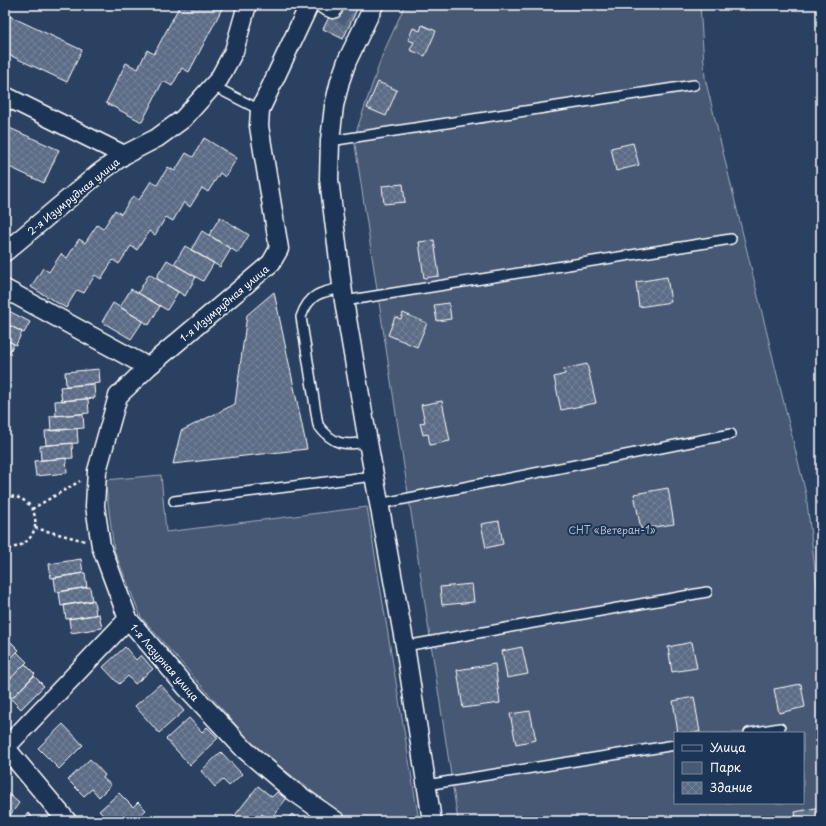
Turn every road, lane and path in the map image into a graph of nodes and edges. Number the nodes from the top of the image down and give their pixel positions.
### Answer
1 (247, 5) edge
2 (309, 5) edge
3 (370, 6) edge
4 (694, 85) dead end
5 (213, 86) junction
6 (5, 96) edge
7 (260, 110) junction
8 (330, 141) junction
9 (124, 155) junction
10 (731, 238) dead end
11 (5, 252) edge
12 (5, 289) edge
13 (343, 294) junction
14 (148, 367) junction
15 (731, 434) dead end
16 (368, 442) junction
17 (98, 471) junction
18 (374, 476) junction
19 (5, 496) edge
20 (174, 501) dead end
21 (379, 504) junction
22 (32, 509) junction
23 (35, 528) junction
24 (101, 546) junction
25 (5, 548) edge
26 (708, 592) dead end
27 (128, 619) junction
28 (405, 646) junction
29 (780, 728) dead end
30 (755, 732) edge
31 (674, 745) edge
32 (5, 748) edge
33 (426, 785) junction
34 (67, 821) edge
35 (336, 821) edge
36 (432, 821) edge

1 - 5 street, 2-я Изумрудная улица
2 - 7 street, 1-я Изумрудная улица
3 - 8 street
4 - 8 lane
5 - 7 lane
5 - 9 street, 2-я Изумрудная улица
6 - 9 street, 2-я Изумрудная улица
7 - 14 street, 1-я Изумрудная улица
8 - 13 street
9 - 11 street, 2-я Изумрудная улица
10 - 13 lane
12 - 14 street
13 - 16 street
13 - 16 lane
14 - 17 street, 1-я Лазурная улица
15 - 21 lane
16 - 18 street
17 - 22 path
17 - 24 street, 1-я Лазурная улица
18 - 20 lane
18 - 21 street
19 - 22 path
21 - 28 street
22 - 23 path
23 - 24 path
23 - 25 path
24 - 27 street, 1-я Лазурная улица
26 - 28 lane
27 - 32 street
27 - 35 street, 1-я Лазурная улица
28 - 33 street
29 - 30 lane
31 - 33 lane
32 - 34 street
33 - 36 street

